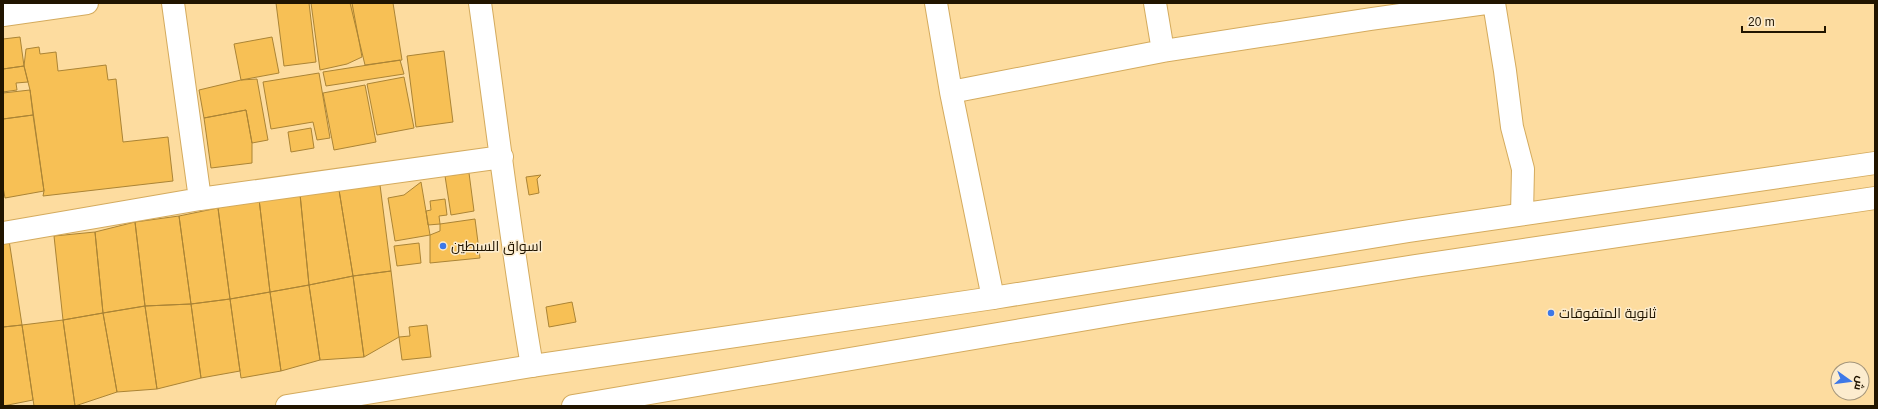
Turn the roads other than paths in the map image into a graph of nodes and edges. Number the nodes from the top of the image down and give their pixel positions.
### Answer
1 (87, 3) edge
2 (173, 3) edge
3 (480, 3) edge
4 (936, 3) edge
5 (1155, 3) edge
6 (1486, 3) edge
7 (1494, 3) edge
8 (1370, 11) edge
9 (3, 15) edge
10 (1163, 51) junction
11 (951, 92) junction
12 (502, 157) junction
13 (1875, 163) edge
14 (1875, 198) edge
15 (200, 199) junction
16 (1522, 214) junction
17 (3, 233) edge
18 (993, 298) junction
19 (532, 366) junction
20 (598, 404) edge
21 (287, 406) edge
22 (572, 406) edge

1 - 9 street
2 - 15 street
3 - 12 street
4 - 11 street
5 - 10 street
6 - 8 street
7 - 16 street
8 - 10 street
10 - 11 street
11 - 18 street
12 - 15 street
12 - 19 street
13 - 16 street
14 - 20 street
15 - 17 street
16 - 18 street
18 - 19 street
19 - 21 street
20 - 22 street

